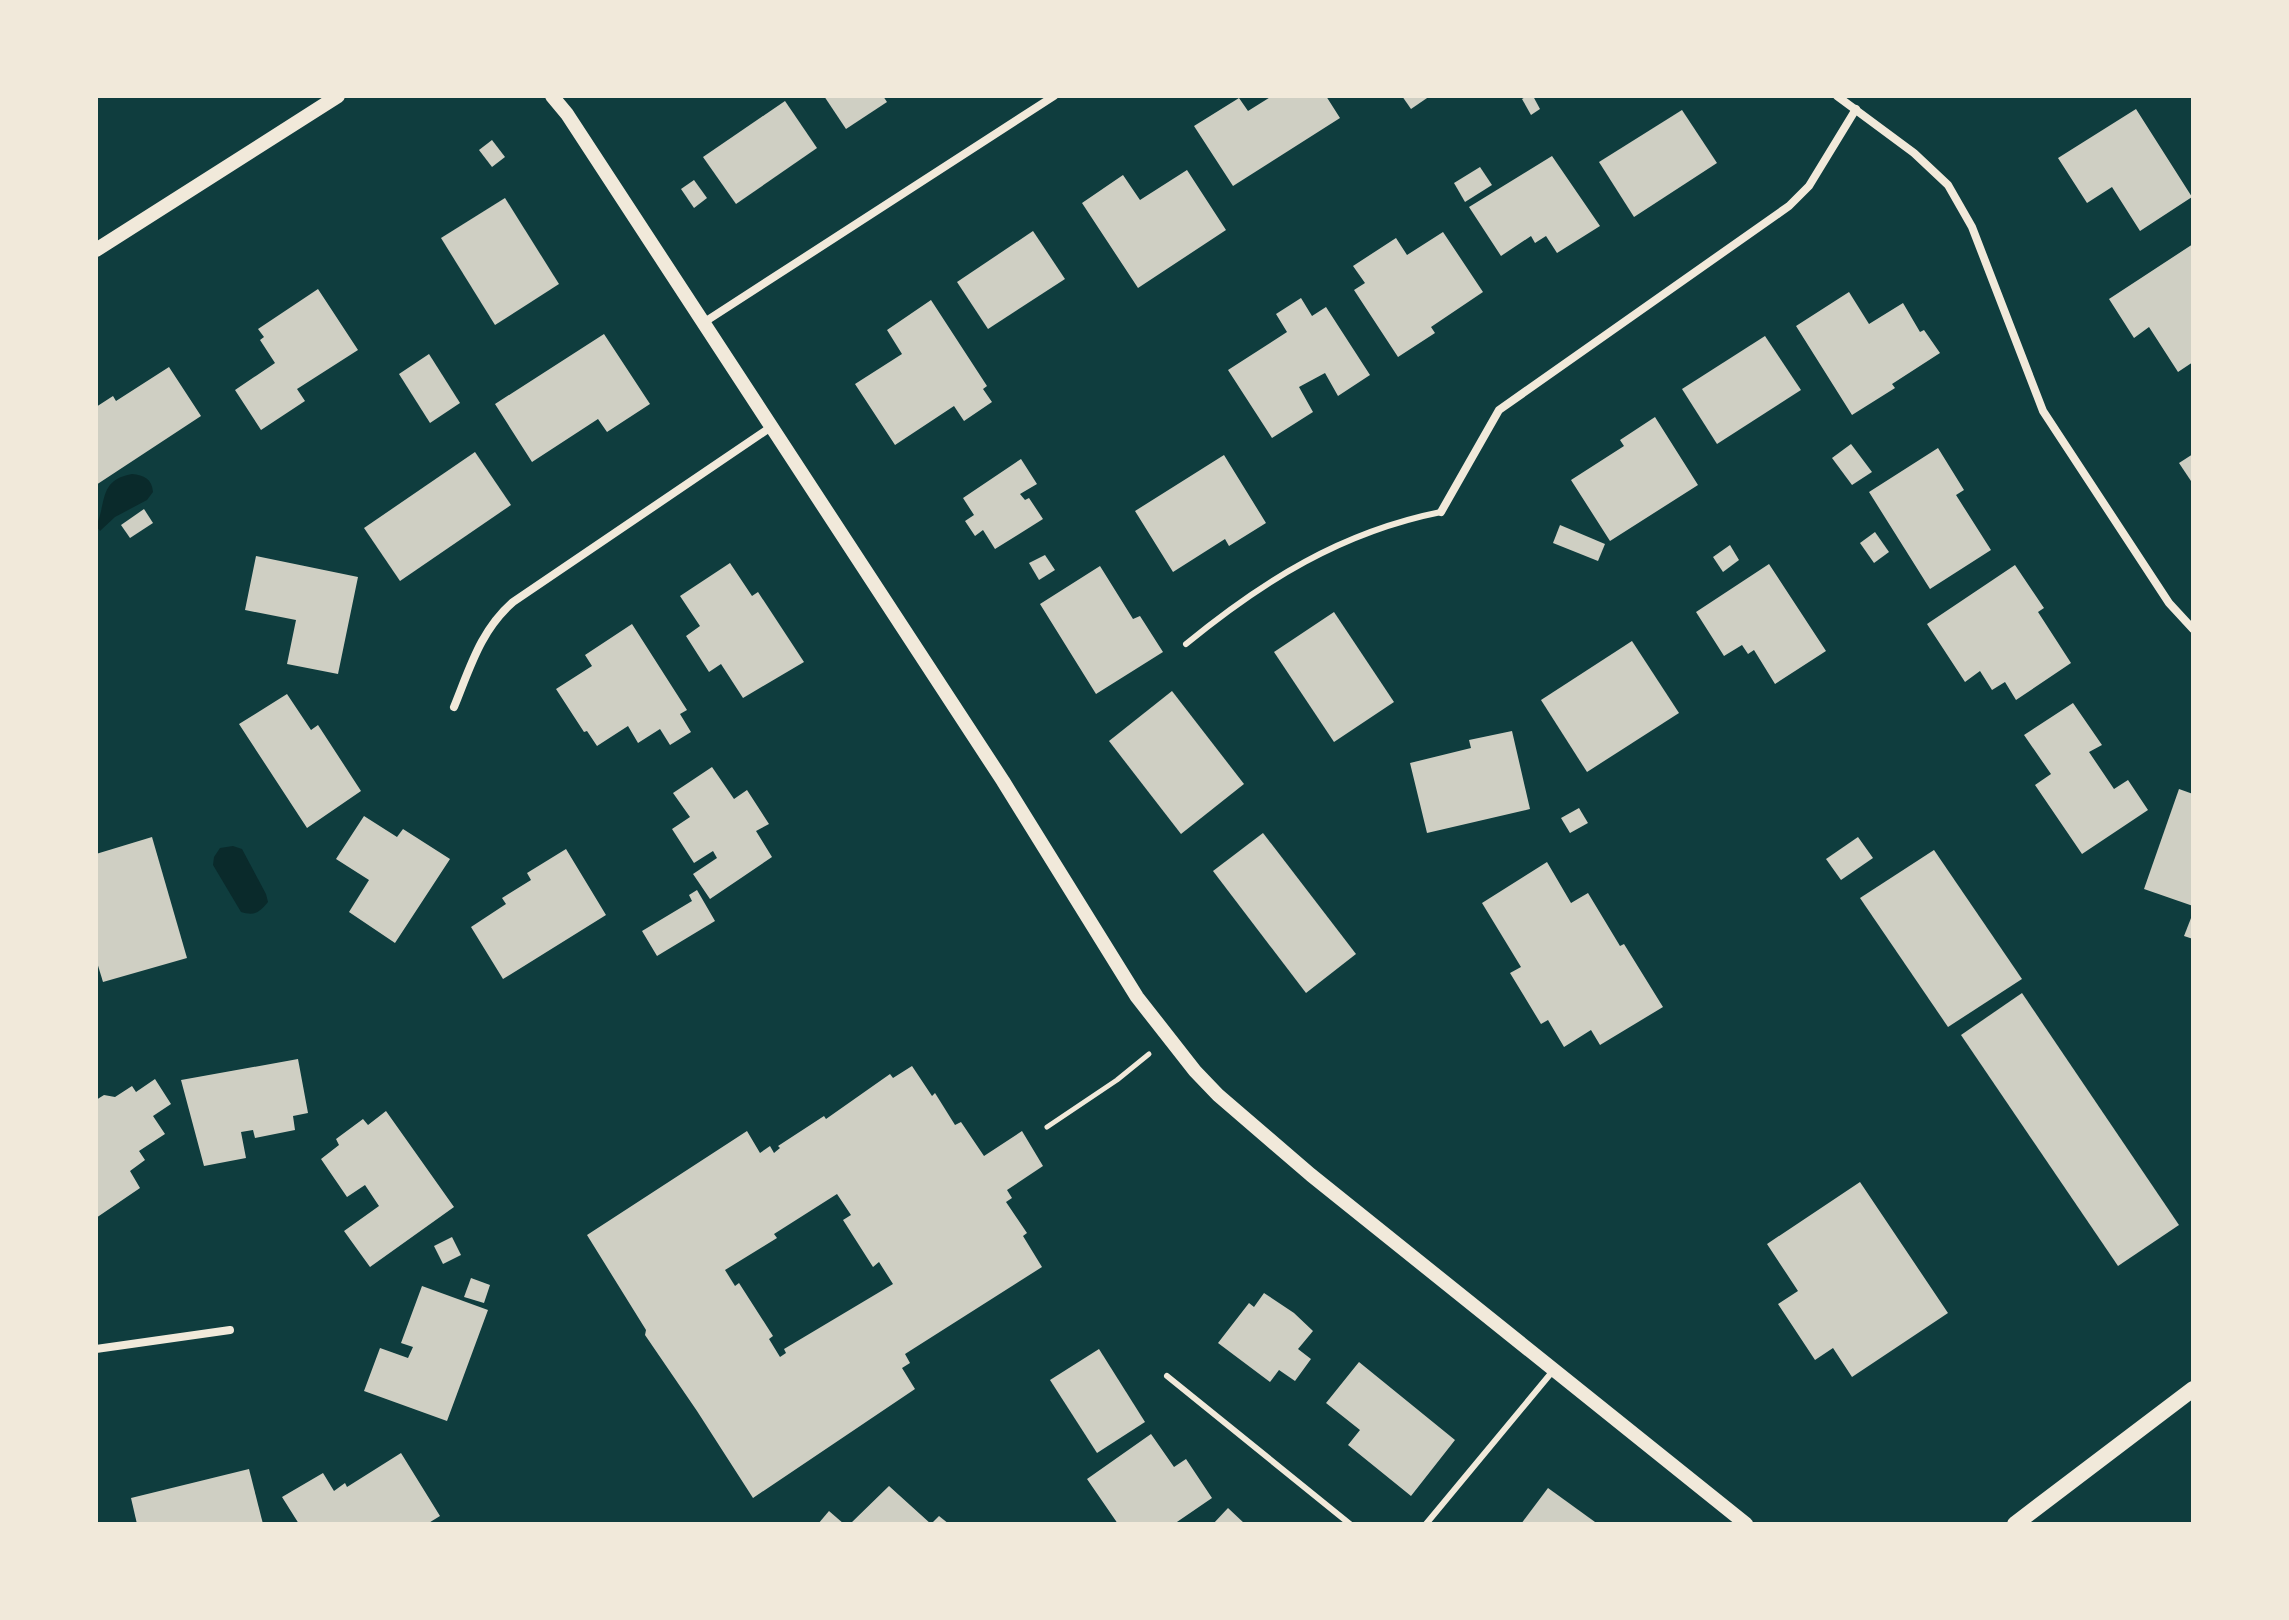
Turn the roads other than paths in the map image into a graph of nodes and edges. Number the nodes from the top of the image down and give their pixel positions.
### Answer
1 (338, 96) edge
2 (552, 96) edge
3 (1054, 96) edge
4 (1837, 96) edge
5 (1856, 109) junction
6 (96, 250) edge
7 (703, 323) junction
8 (771, 427) junction
9 (1441, 512) joint
10 (2193, 629) edge
11 (1186, 644) dead end
12 (454, 707) dead end
13 (230, 1330) dead end
14 (96, 1349) edge
15 (1555, 1369) junction
16 (1167, 1376) dead end
17 (2193, 1389) edge
18 (1350, 1524) edge
19 (1426, 1524) edge
20 (1746, 1524) edge
21 (2015, 1524) edge

1 - 6 street
2 - 7 street
3 - 7 street
4 - 5 street
5 - 9 street
5 - 10 street
7 - 8 street
8 - 12 street
8 - 15 street
9 - 11 lane
13 - 14 street
15 - 19 lane
15 - 20 street
16 - 18 lane
17 - 21 main road

